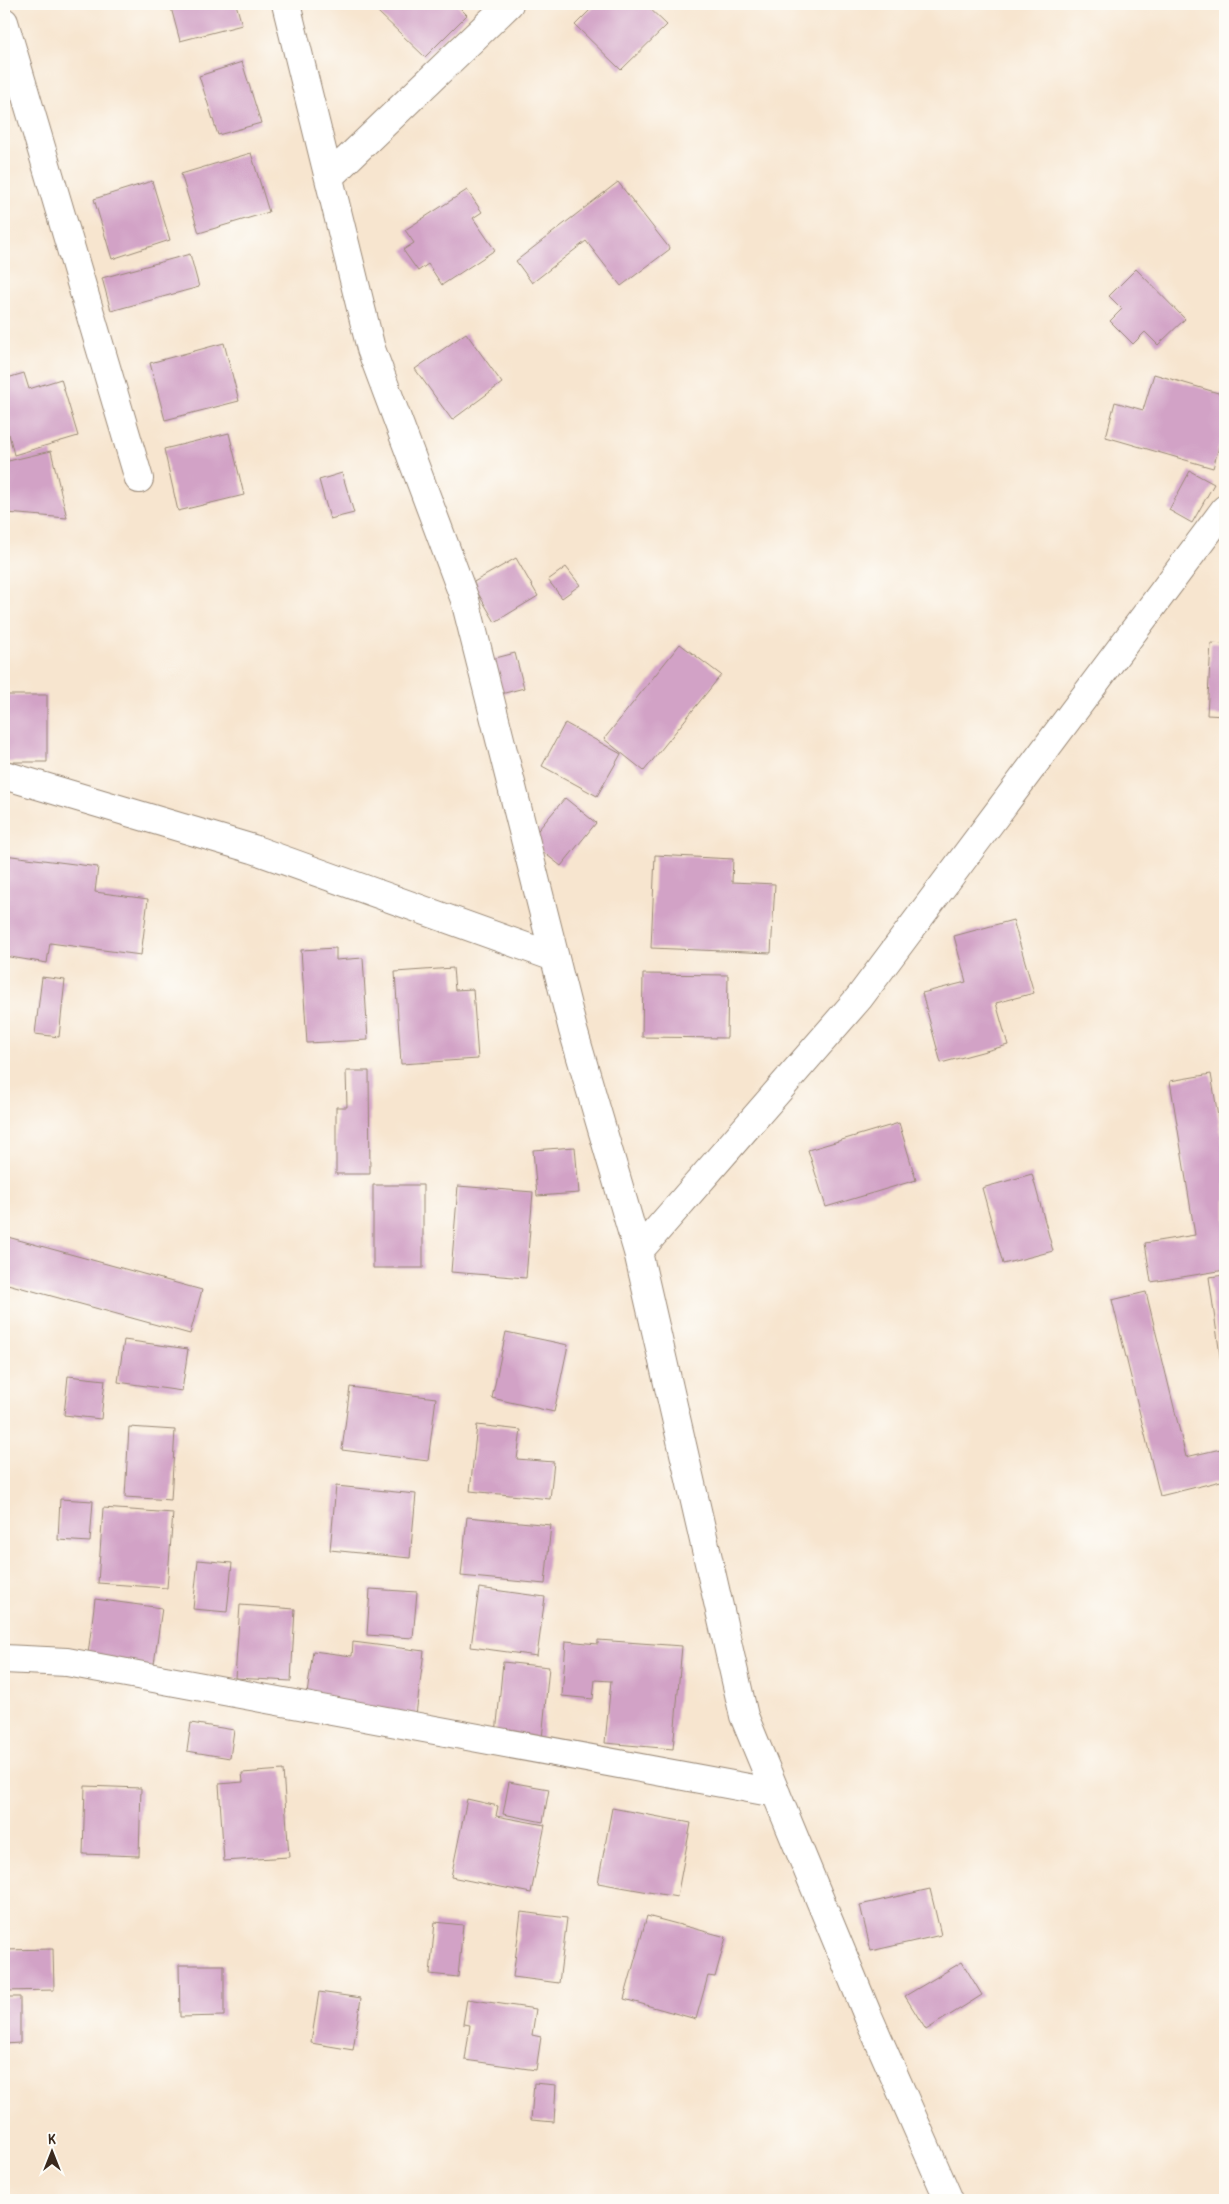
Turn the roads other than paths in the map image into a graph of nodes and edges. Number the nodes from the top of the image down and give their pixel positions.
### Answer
1 (286, 4) edge
2 (509, 4) edge
3 (4, 22) edge
4 (329, 177) junction
5 (138, 479) dead end
6 (1225, 509) edge
7 (4, 775) edge
8 (554, 957) junction
9 (638, 1252) junction
10 (4, 1659) edge
11 (776, 1794) junction
12 (949, 2200) edge

1 - 4 street
2 - 4 street
3 - 5 street
4 - 8 street
6 - 9 street
7 - 8 street
8 - 9 street
9 - 11 street
10 - 11 street
11 - 12 street

